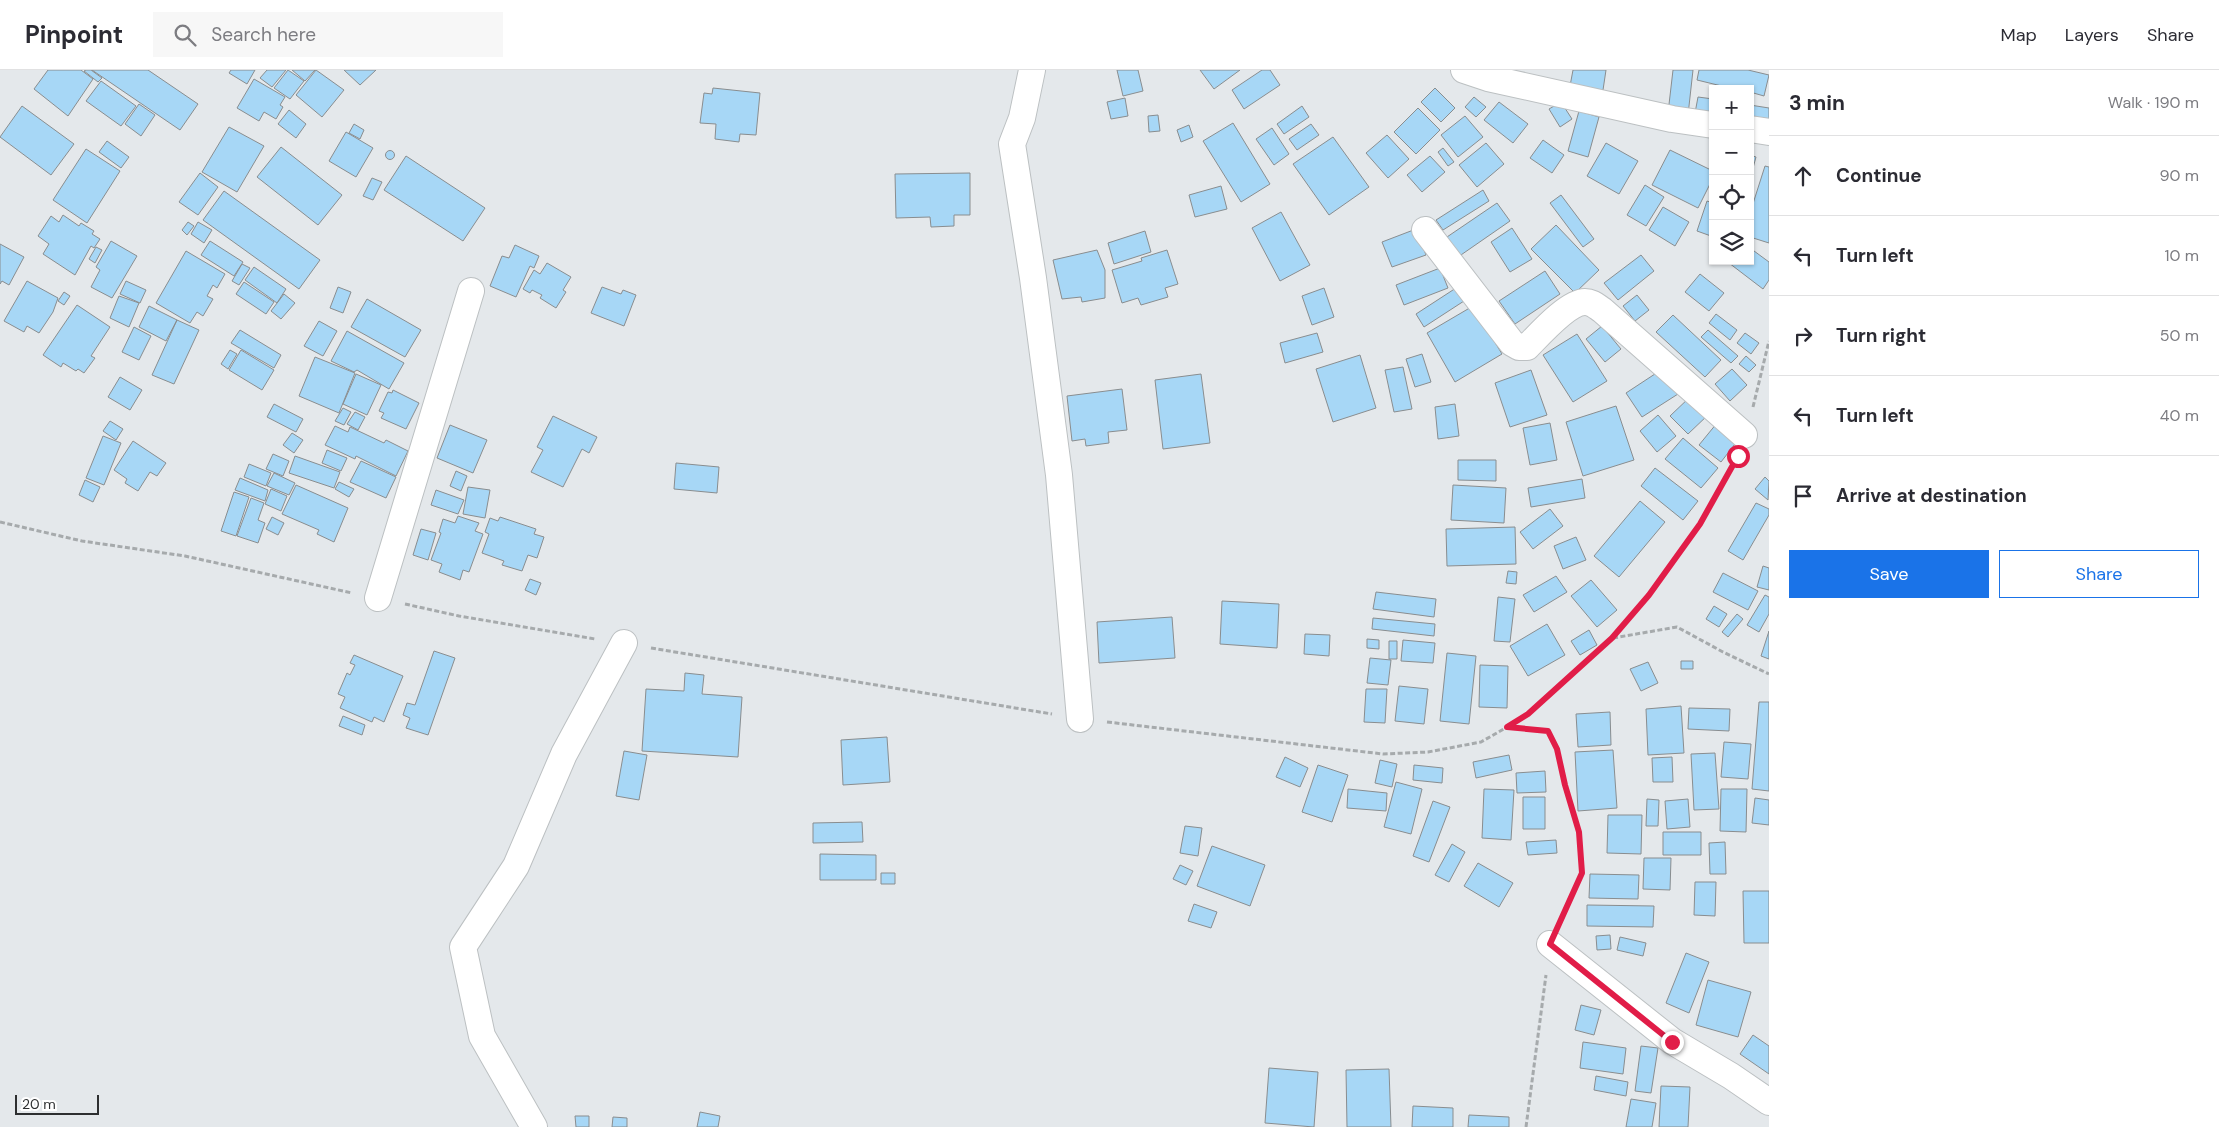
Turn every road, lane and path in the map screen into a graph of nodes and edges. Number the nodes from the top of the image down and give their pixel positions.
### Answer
1 (1032, 70) edge
2 (1464, 70) edge
3 (1709, 124) edge
4 (1754, 130) edge
5 (1769, 132) edge
6 (1425, 230) dead end
7 (471, 291) dead end
8 (1769, 341) edge
9 (1744, 435) junction
10 (0, 522) edge
11 (378, 598) junction
12 (1612, 638) junction
13 (624, 643) junction
14 (1769, 674) edge
15 (1080, 719) junction
16 (1507, 727) junction
17 (1550, 944) junction
18 (1769, 1102) edge
19 (534, 1127) edge
20 (1526, 1127) edge

1 - 15 street
2 - 3 street
4 - 5 street
6 - 9 street
7 - 11 street
8 - 9 path
9 - 12 path
10 - 11 path
11 - 13 path
12 - 14 path
12 - 16 path
13 - 15 path
13 - 19 street
15 - 16 path
16 - 17 path
17 - 18 street
17 - 20 path

